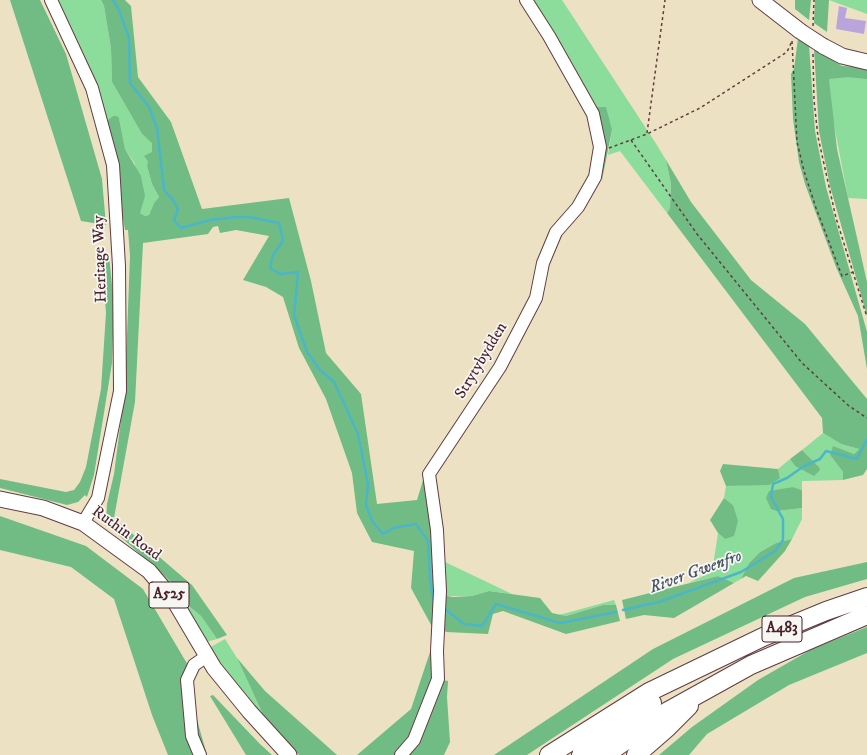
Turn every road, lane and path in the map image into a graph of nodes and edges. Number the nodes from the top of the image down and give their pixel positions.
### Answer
1 (51, 0) edge
2 (526, 0) edge
3 (665, 0) edge
4 (760, 0) edge
5 (814, 0) edge
6 (801, 32) junction
7 (818, 49) junction
8 (867, 62) edge
9 (647, 134) junction
10 (631, 140) junction
11 (600, 147) junction
12 (852, 272) junction
13 (867, 317) edge
14 (867, 418) edge
15 (0, 499) edge
16 (83, 523) junction
17 (867, 597) edge
18 (867, 614) edge
19 (207, 656) junction
20 (701, 669) junction
21 (707, 689) junction
22 (200, 755) edge
23 (289, 755) edge
24 (401, 755) edge
25 (549, 755) edge
26 (581, 755) edge
27 (605, 755) edge
28 (636, 755) edge

1 - 16 street, Heritage Way
2 - 11 street, Strytybydden
3 - 9 path
4 - 6 main road
5 - 6 path
6 - 7 main road, bridge
6 - 9 path
6 - 12 path
7 - 8 main road
7 - 12 path
9 - 10 path
10 - 11 path
10 - 14 path
11 - 24 street, Strytybydden
12 - 13 path
15 - 16 main road, Ruthin Road / A525
16 - 19 main road, Ruthin Road / A525
17 - 20 highway, A483
18 - 21 highway, A483
19 - 22 street
19 - 23 main road, Ruthin Road / A525
20 - 25 highway
20 - 26 highway, A483
21 - 27 highway, A483
21 - 28 highway, A483

